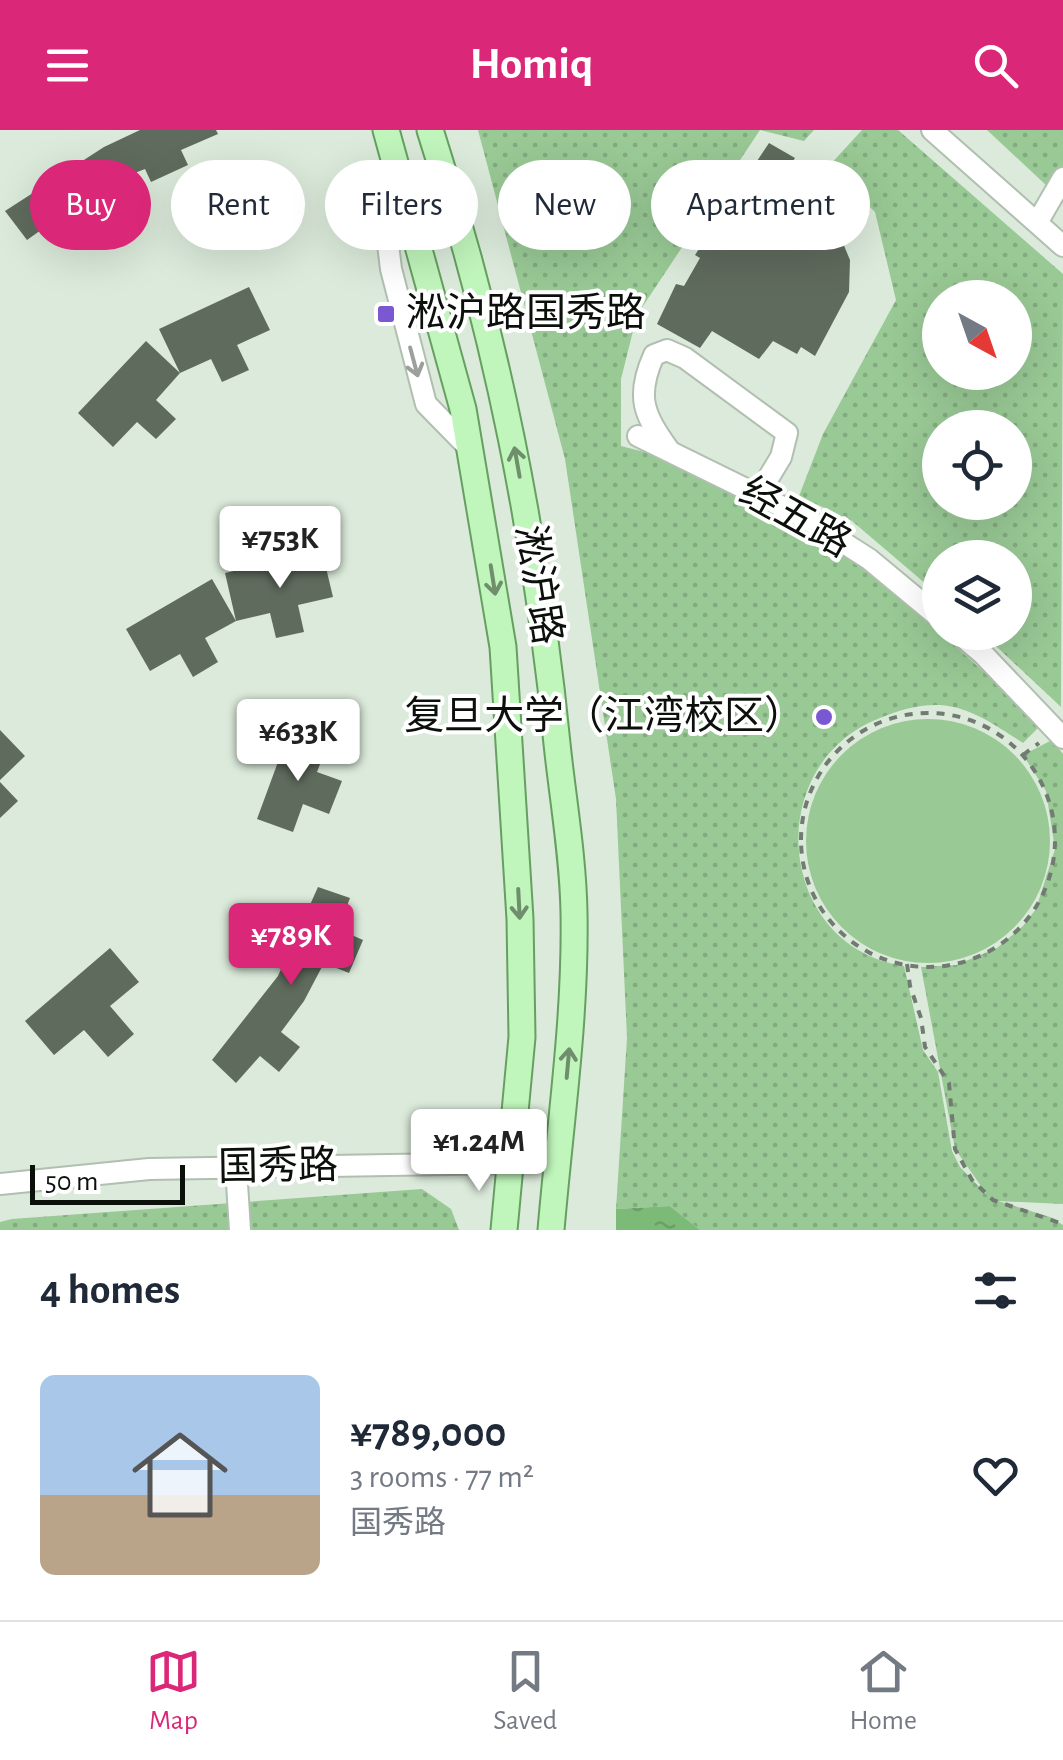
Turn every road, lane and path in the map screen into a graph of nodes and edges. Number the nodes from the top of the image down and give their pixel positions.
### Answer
1 (386, 130) edge
2 (430, 130) edge
3 (932, 130) edge
4 (395, 160) edge
5 (1063, 178) edge
6 (1037, 222) junction
7 (1063, 246) edge
8 (390, 250) edge
9 (421, 250) edge
10 (638, 436) dead end
11 (471, 450) junction
12 (670, 452) junction
13 (758, 495) junction
14 (922, 603) edge
15 (978, 650) edge
16 (1060, 730) edge
17 (906, 964) junction
18 (510, 1163) junction
19 (556, 1165) junction
20 (236, 1168) junction
21 (0, 1184) edge
22 (1063, 1224) edge
23 (240, 1230) edge
24 (504, 1230) edge
25 (551, 1230) edge

1 - 4 main road, 淞沪路
19 -> 2 main road, 淞沪路
3 - 6 street
5 - 6 street
6 - 7 street
8 -> 11 street
9 - 11 main road, 淞沪路
10 - 12 street, 经五路
11 -> 18 main road, 淞沪路
12 - 13 street, 经五路
12 - 13 street
13 - 14 street, 经五路
15 - 16 street
17 - 17 path
17 - 22 path
18 - 19 main road, 国秀路
18 - 20 street, 国秀路
18 - 24 main road, 淞沪路
19 - 25 main road, 淞沪路
20 - 21 street, 国秀路
20 - 23 street

